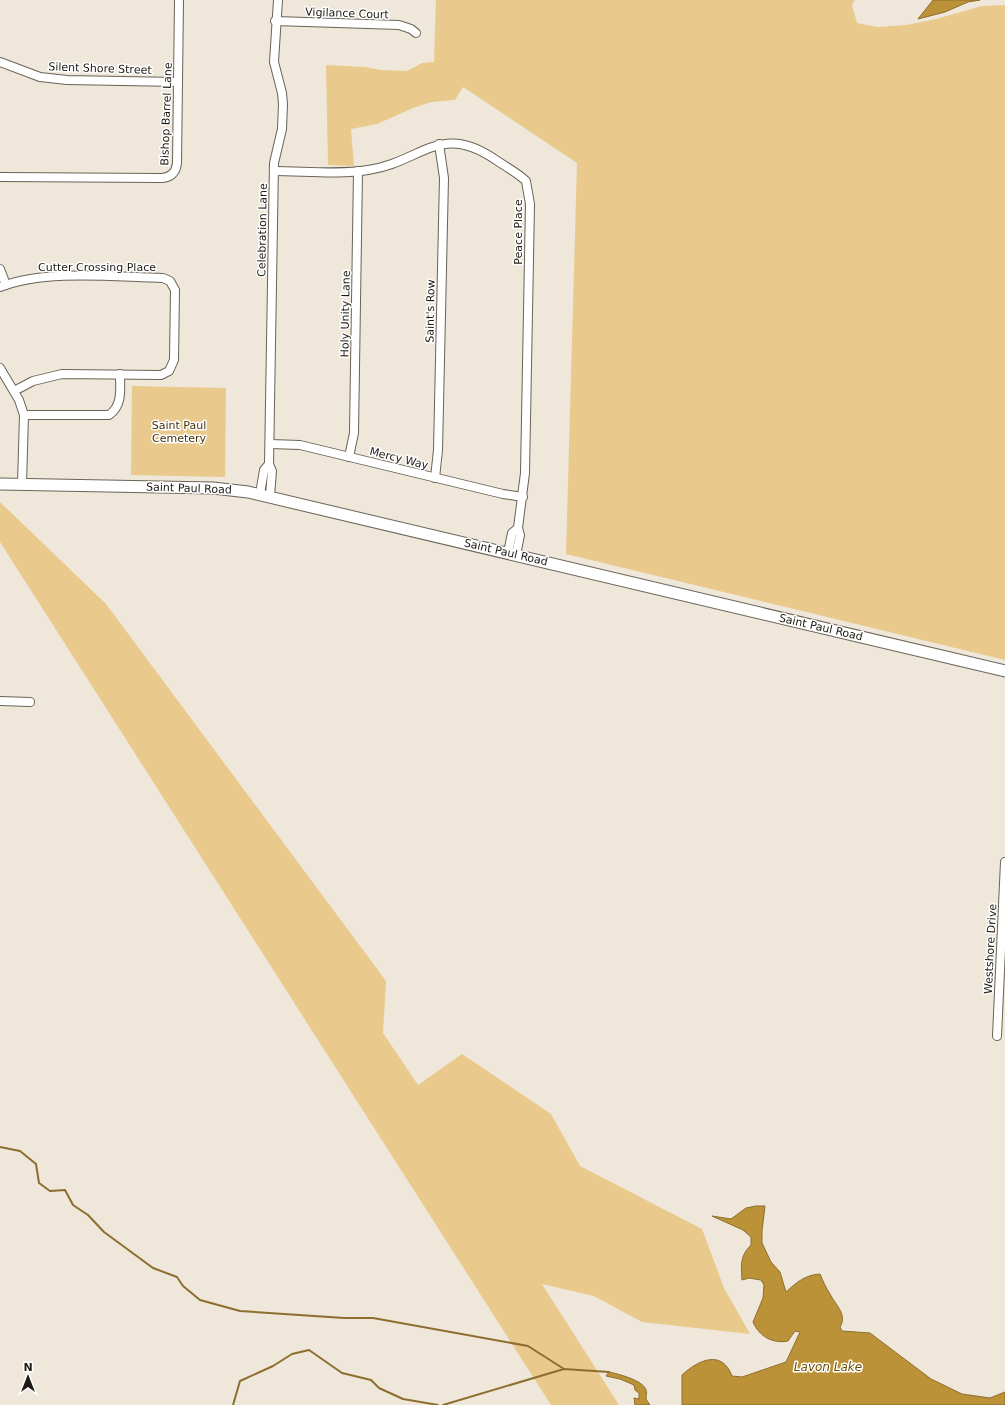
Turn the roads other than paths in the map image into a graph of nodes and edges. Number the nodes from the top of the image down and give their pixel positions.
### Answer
1 (179, 0) edge
2 (278, 0) edge
3 (276, 21) junction
4 (416, 33) dead end
5 (1, 65) edge
6 (178, 82) junction
7 (440, 144) junction
8 (274, 171) junction
9 (358, 171) junction
10 (0, 177) edge
11 (0, 269) edge
12 (3, 286) edge
13 (0, 368) edge
14 (120, 374) junction
15 (14, 391) junction
16 (24, 415) junction
17 (270, 444) junction
18 (349, 457) junction
19 (435, 478) junction
20 (0, 484) edge
21 (22, 484) junction
22 (265, 495) junction
23 (523, 496) junction
24 (512, 554) junction
25 (1005, 671) edge
26 (0, 701) edge
27 (30, 702) dead end
28 (1005, 862) edge
29 (997, 1036) dead end

1 - 6 street, Bishop Barrel Lane
2 - 3 street, Celebration Lane
3 - 4 street, Vigilance Court
3 - 8 street, Celebration Lane
5 - 6 street, Silent Shore Street
6 - 10 street, Bishop Barrel Lane
7 - 9 street, Peace Place
7 - 19 street, Saint's Row
7 - 23 street, Peace Place
8 - 9 street, Peace Place
8 - 17 street, Celebration Lane
9 - 18 street, Holy Unity Lane
11 - 12 street
12 - 14 street, Cutter Crossing Place
13 - 15 street
14 - 15 street
14 - 16 street
15 - 16 street
16 - 21 street
17 - 18 street, Mercy Way
17 - 22 street, Celebration Lane
18 - 19 street, Mercy Way
19 - 23 street, Mercy Way
20 - 21 street, Saint Paul Road
21 - 22 street, Saint Paul Road
22 - 24 street, Saint Paul Road
23 - 24 street, Peace Place
24 - 25 street, Saint Paul Road
26 - 27 street
28 - 29 street, Westshore Drive

